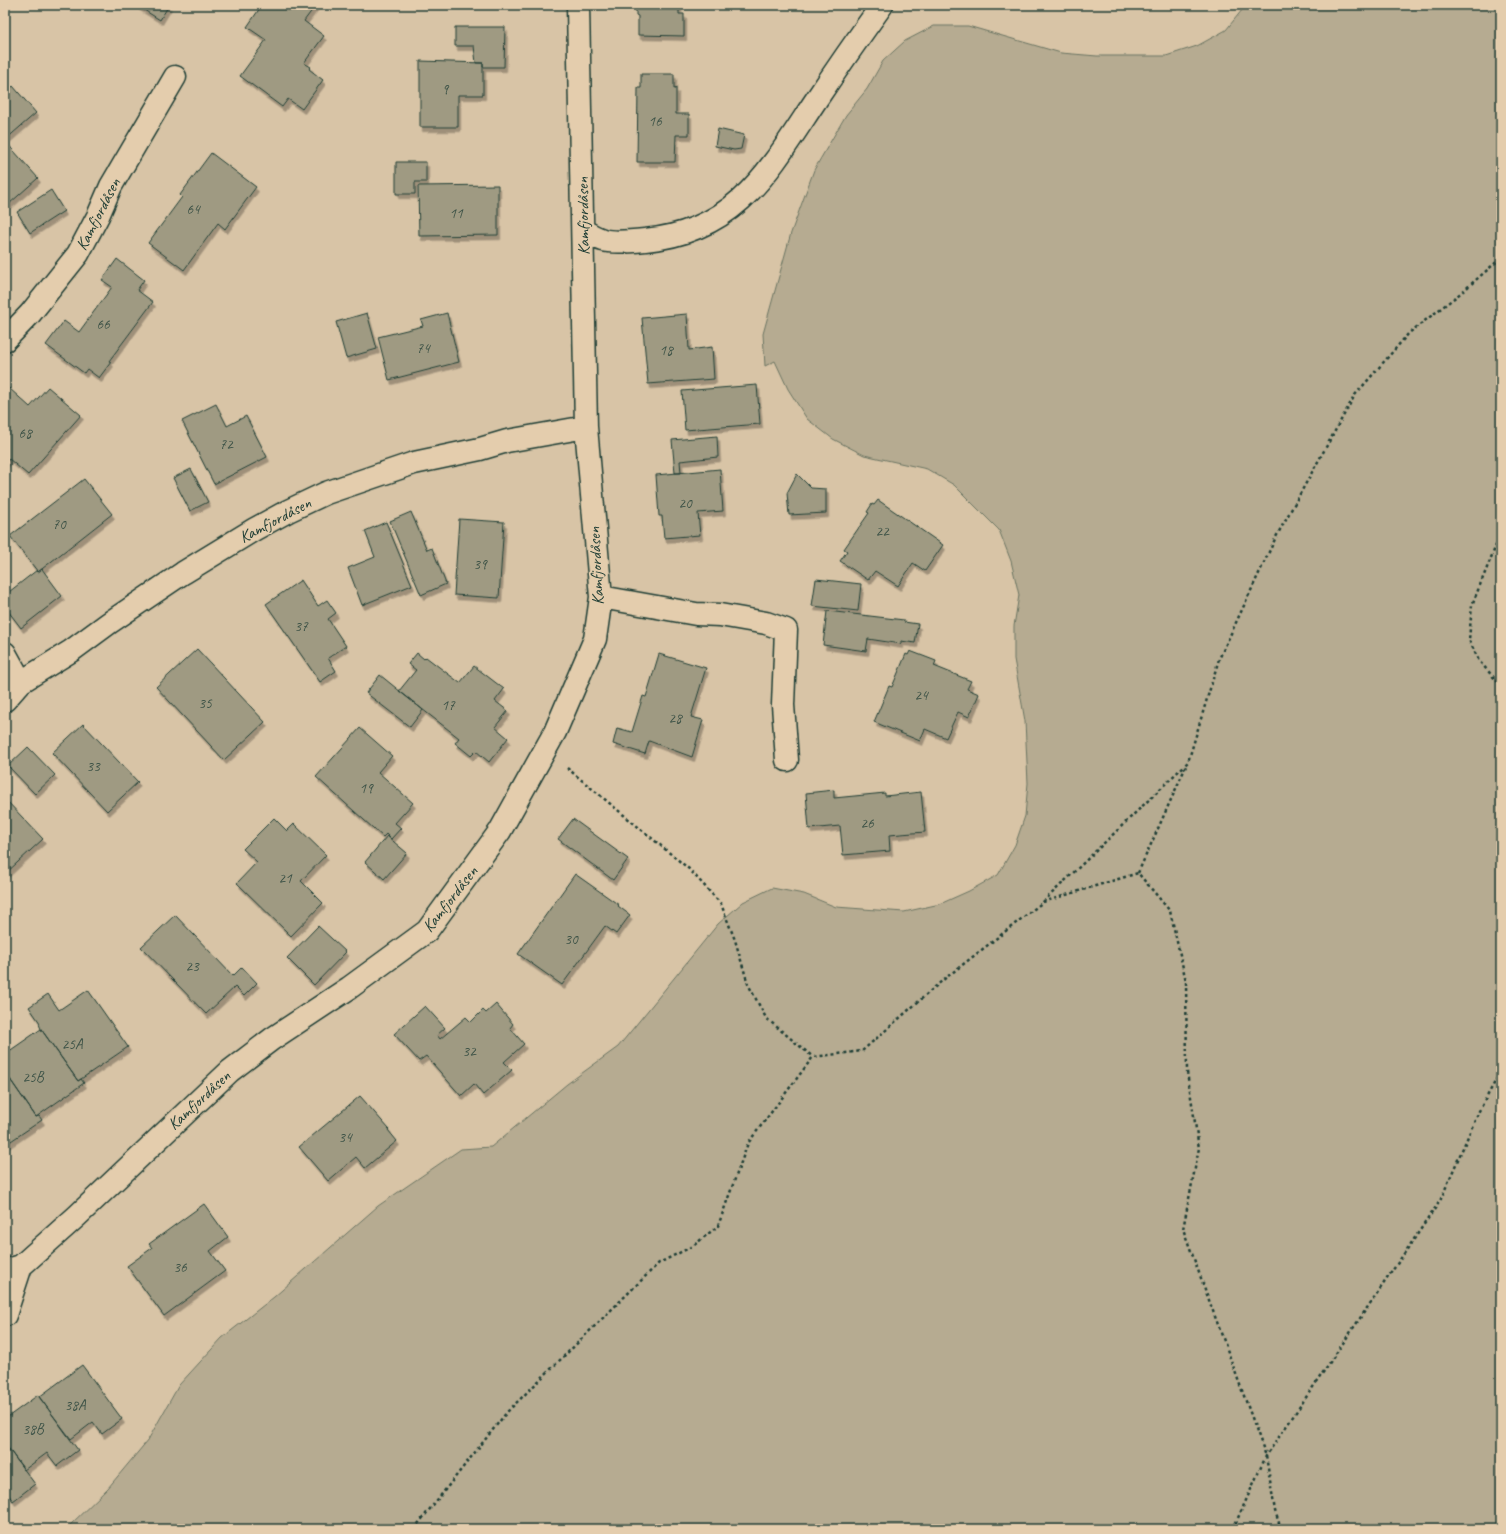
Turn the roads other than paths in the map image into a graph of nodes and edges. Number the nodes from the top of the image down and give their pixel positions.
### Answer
1 (578, 5) edge
2 (882, 5) edge
3 (175, 77) dead end
4 (584, 231) junction
5 (5, 340) edge
6 (586, 427) junction
7 (601, 597) junction
8 (5, 653) edge
9 (21, 682) junction
10 (5, 700) edge
11 (787, 760) dead end
12 (13, 1268) edge
13 (5, 1315) edge

1 - 4 street, Kamfjordåsen
2 - 4 street
3 - 5 street, Kamfjordåsen
4 - 6 street, Kamfjordåsen
6 - 7 street, Kamfjordåsen
6 - 9 street, Kamfjordåsen
7 - 11 street
7 - 12 street, Kamfjordåsen
8 - 9 street
9 - 10 street, Kamfjordåsen
12 - 13 street

